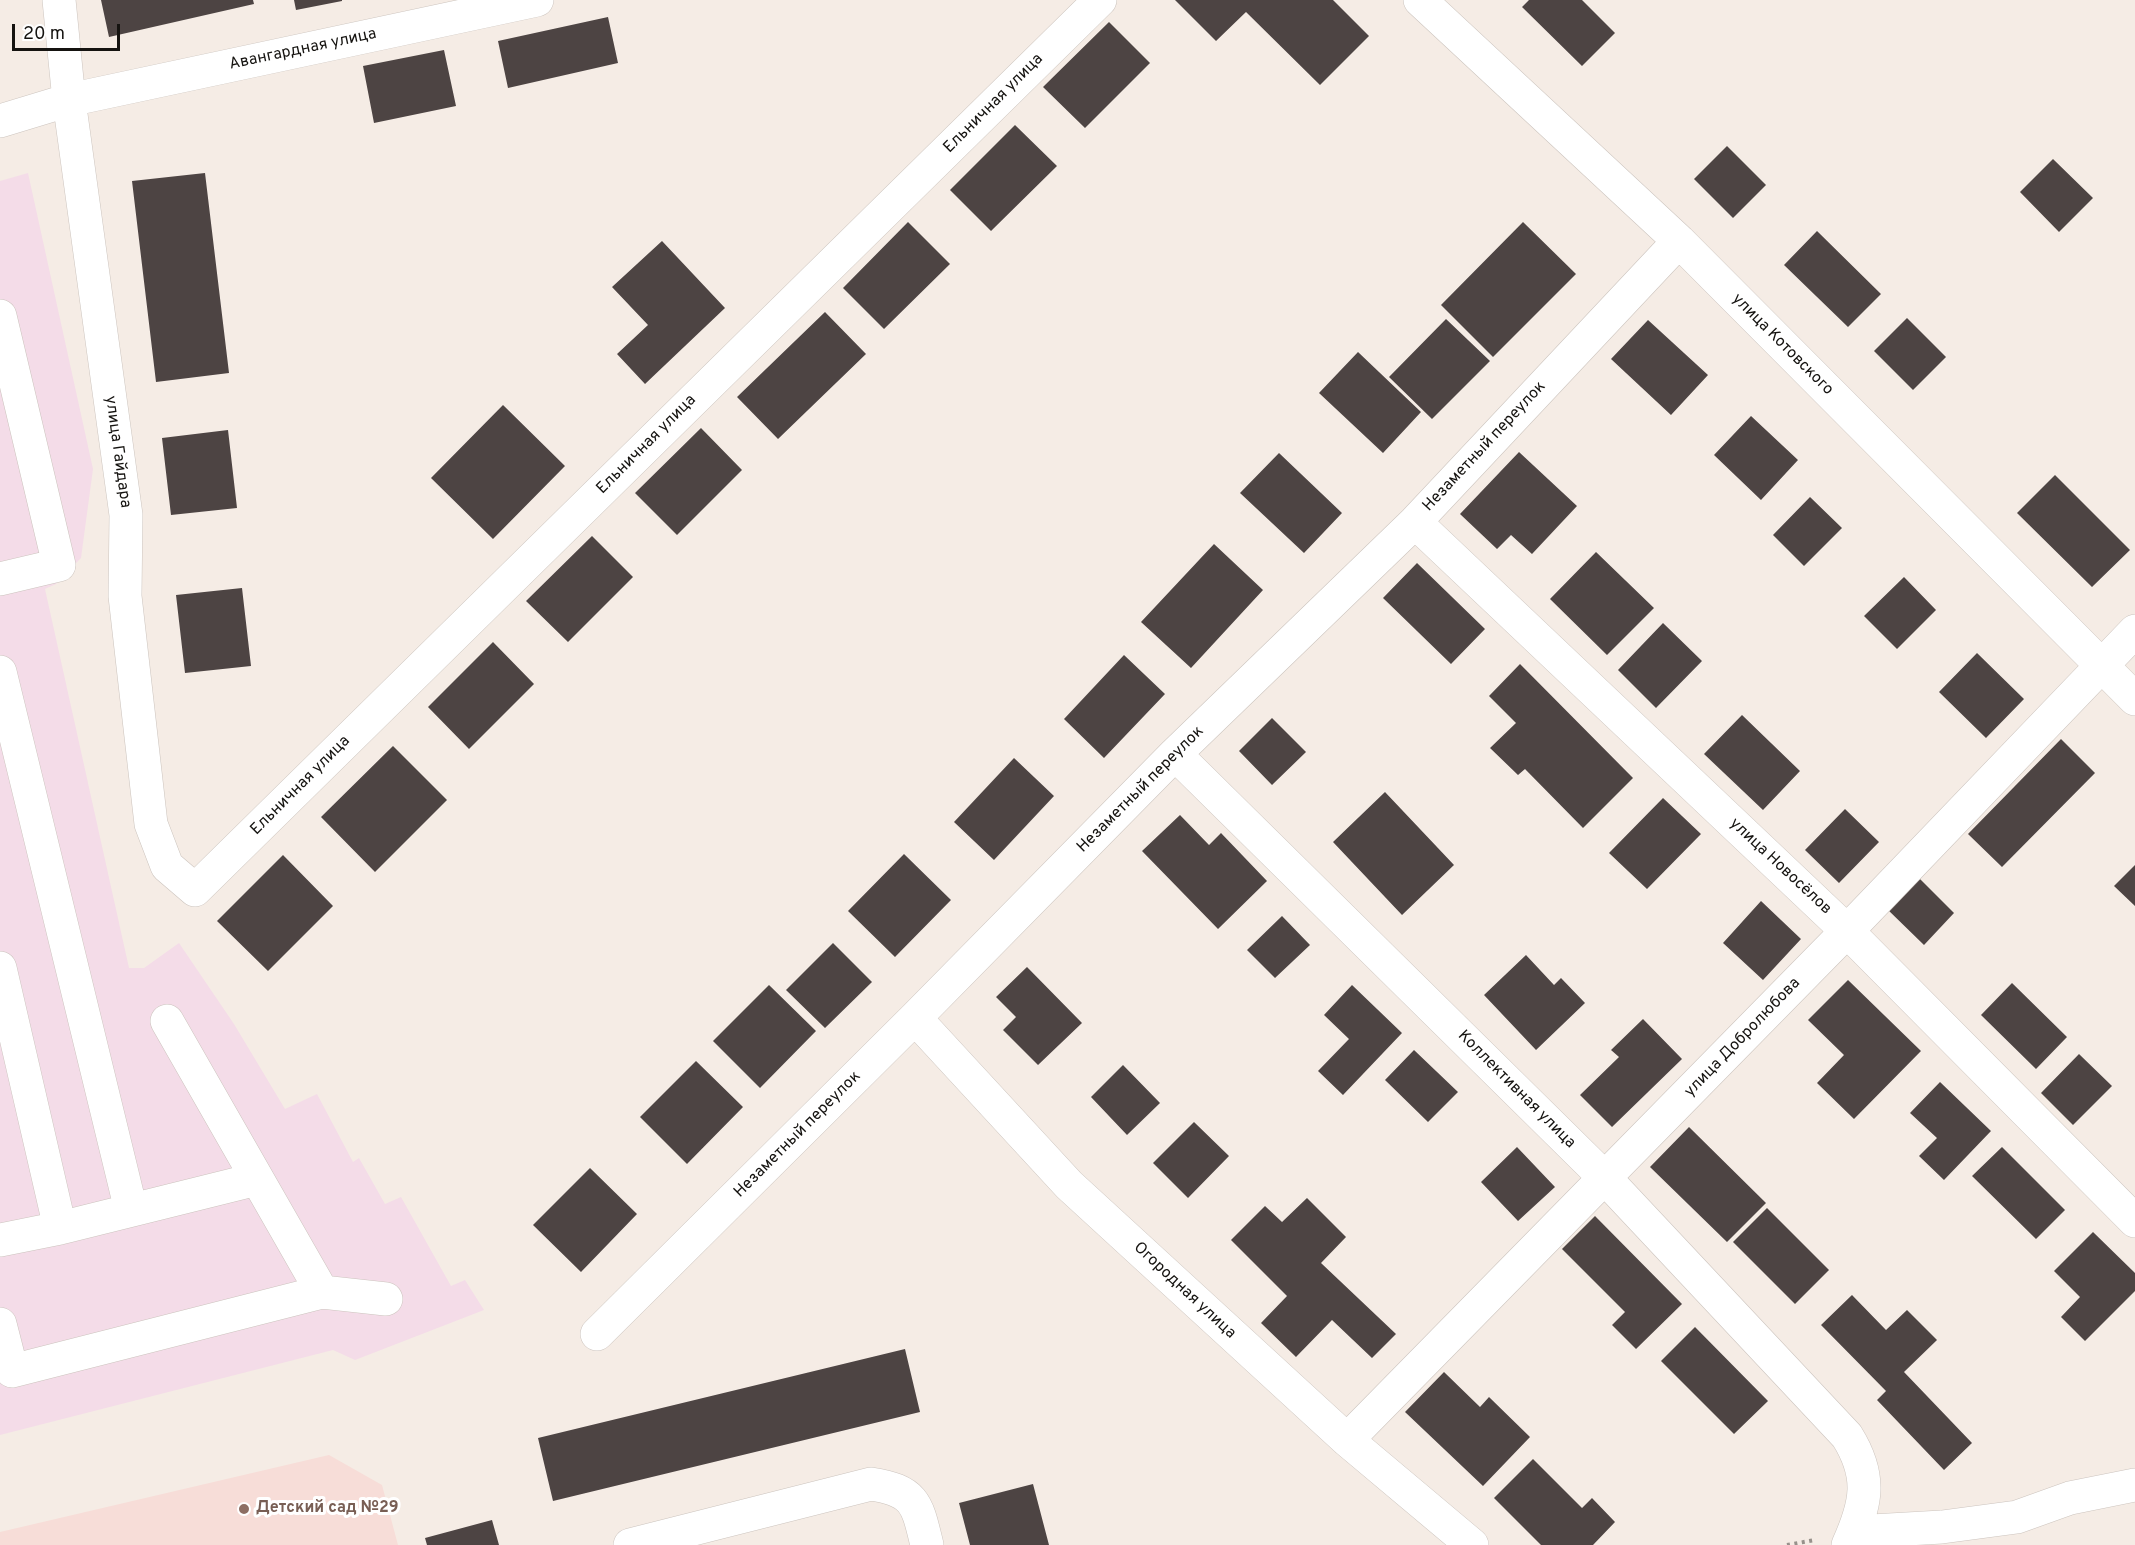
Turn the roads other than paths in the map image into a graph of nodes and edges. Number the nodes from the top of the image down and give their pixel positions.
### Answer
1 (59, 0) edge
2 (537, 0) edge
3 (1100, 0) edge
4 (1420, 0) edge
5 (69, 100) junction
6 (0, 121) edge
7 (1679, 241) junction
8 (0, 316) edge
9 (1415, 522) junction
10 (0, 579) edge
11 (2135, 631) edge
12 (2102, 665) junction
13 (0, 672) edge
14 (2135, 699) edge
15 (1175, 754) junction
16 (195, 890) joint
17 (1847, 931) junction
18 (0, 968) edge
19 (915, 1018) junction
20 (167, 1021) dead end
21 (1605, 1178) junction
22 (257, 1179) junction
23 (131, 1210) junction
24 (2135, 1221) edge
25 (60, 1228) junction
26 (0, 1240) edge
27 (322, 1292) junction
28 (386, 1299) dead end
29 (0, 1324) edge
30 (597, 1334) dead end
31 (1347, 1440) junction
32 (2135, 1485) edge
33 (1851, 1539) edge
34 (630, 1545) edge
35 (927, 1545) edge
36 (1472, 1545) edge

1 - 5 street, улица Гайдара
2 - 5 street, Авангардная улица
3 - 16 street, Ельничная улица
4 - 7 street, улица Котовского
5 - 6 street, Авангардная улица
5 - 16 street, улица Гайдара
7 - 9 street, Незаметный переулок
7 - 12 street, улица Котовского
8 - 10 street
9 - 15 street, Незаметный переулок
9 - 17 street, улица Новосёлов
11 - 12 street, улица Добролюбова
12 - 14 street, улица Котовского
12 - 17 street, улица Добролюбова
13 - 23 street
15 - 19 street, Незаметный переулок
15 - 21 street, Коллективная улица
17 - 21 street, улица Добролюбова
17 - 24 street, улица Новосёлов
18 - 25 street
19 - 30 street, Незаметный переулок
19 - 31 street, Огородная улица
20 - 22 street
21 - 31 street, улица Добролюбова
21 - 33 street, Коллективная улица
22 - 23 street
22 - 27 street
23 - 25 street
25 - 26 street
27 - 28 street
27 - 29 street
31 - 36 street, Огородная улица
32 - 33 street
34 - 35 street

